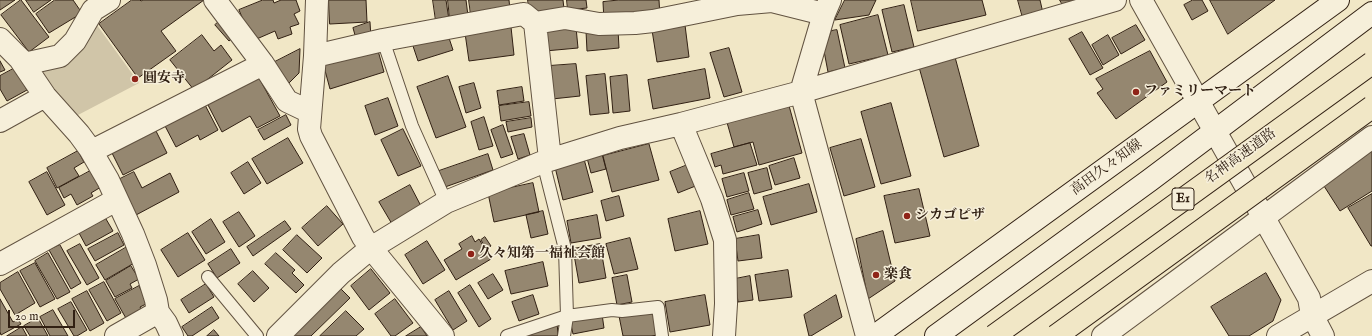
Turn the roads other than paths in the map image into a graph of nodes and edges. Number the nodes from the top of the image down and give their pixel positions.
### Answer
1 (215, 0) edge
2 (317, 0) edge
3 (1115, 0) edge
4 (1141, 0) edge
5 (1338, 0) edge
6 (96, 3) edge
7 (827, 7) edge
8 (526, 12) edge
9 (1372, 13) edge
10 (0, 40) edge
11 (383, 40) junction
12 (315, 56) junction
13 (1372, 63) edge
14 (24, 64) junction
15 (263, 64) junction
16 (801, 92) junction
17 (45, 96) junction
18 (1199, 101) junction
19 (1372, 107) edge
20 (310, 112) junction
21 (0, 121) edge
22 (681, 124) junction
23 (1216, 131) junction
24 (1372, 137) edge
25 (92, 151) junction
26 (547, 161) junction
27 (116, 200) junction
28 (446, 202) junction
29 (1264, 218) junction
30 (370, 248) junction
31 (0, 264) edge
32 (208, 277) dead end
33 (1372, 281) edge
34 (158, 312) junction
35 (1312, 315) junction
36 (567, 316) junction
37 (116, 336) edge
38 (172, 336) edge
39 (257, 336) edge
40 (278, 336) edge
41 (444, 336) edge
42 (507, 336) edge
43 (564, 336) edge
44 (662, 336) edge
45 (724, 336) edge
46 (867, 336) edge
47 (876, 336) edge
48 (936, 336) edge
49 (994, 336) edge
50 (1056, 336) edge
51 (1104, 336) edge
52 (1278, 336) edge
53 (1323, 336) edge

1 - 15 street
2 - 12 street
3 - 16 street
4 - 18 street
5 - 18 street, 高田久々知線
6 - 14 street
7 - 8 street
7 - 16 street
8 - 11 street
8 - 26 street
9 - 23 street
10 - 14 street
11 - 12 street
11 - 28 lane
12 - 20 street
13 - 49 highway, 名神高速道路 / E1, bridge
14 - 17 street
15 - 20 street
15 - 25 street
16 - 22 street
16 - 46 street
17 - 21 street
17 - 25 street
18 - 23 street
18 - 47 street, 高田久々知線
19 - 50 highway, bridge
20 - 30 street
22 - 26 street
22 - 45 street
23 - 29 street
23 - 48 street
24 - 29 street
25 - 27 street
26 - 28 street
26 - 36 lane
27 - 31 street
27 - 34 street
28 - 30 street
29 - 35 street
29 - 51 street
30 - 40 street
30 - 41 street
32 - 39 lane
33 - 35 street
34 - 37 street
34 - 38 street
35 - 52 street
35 - 53 street
36 - 42 lane
36 - 43 lane
36 - 44 lane

